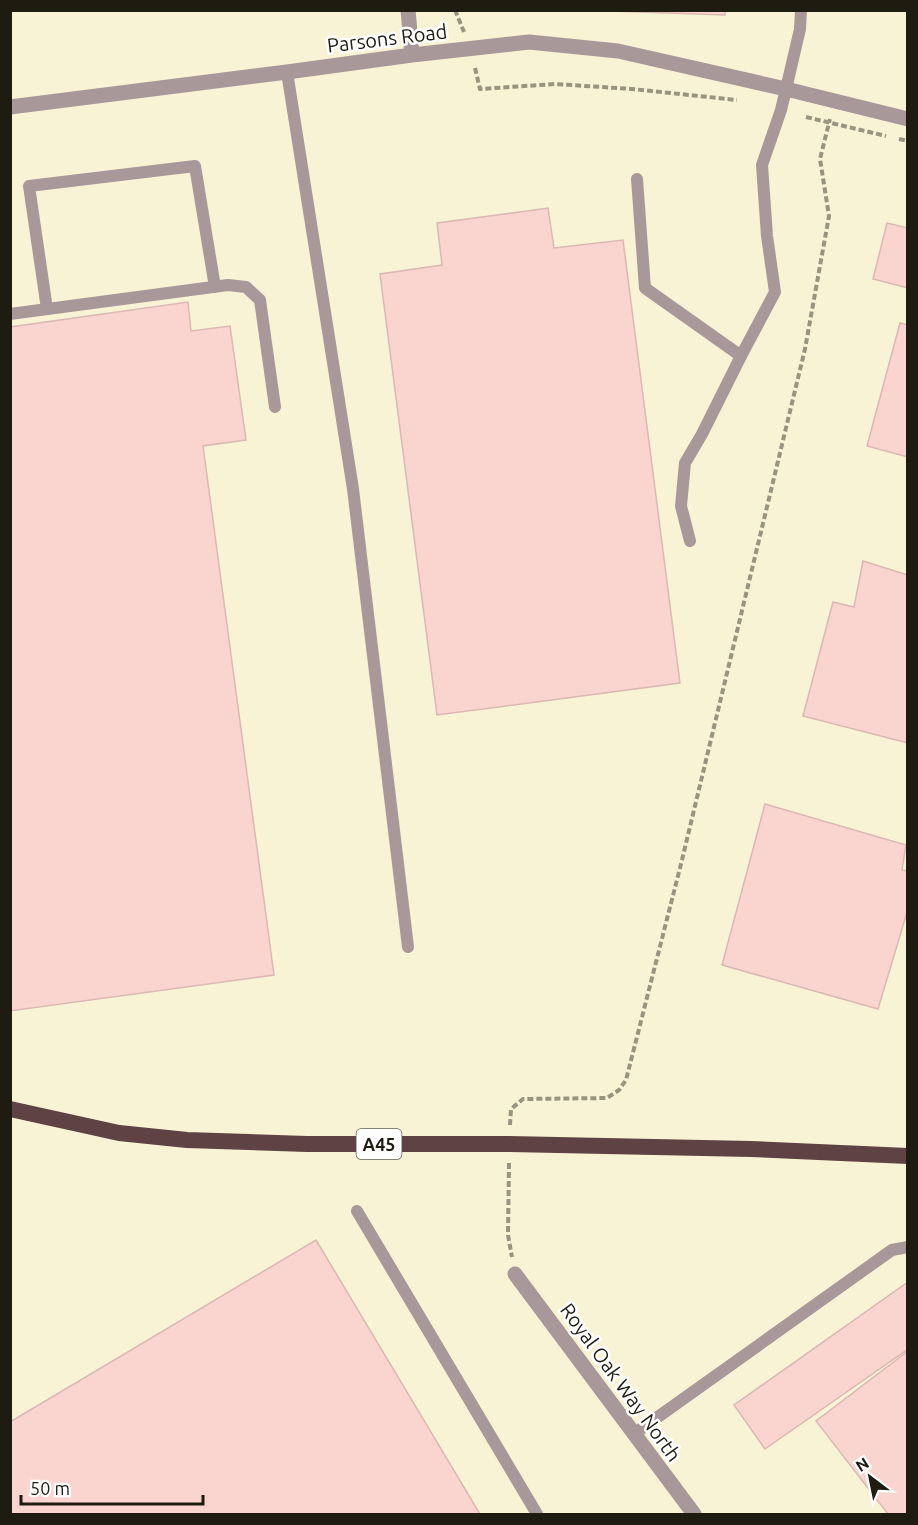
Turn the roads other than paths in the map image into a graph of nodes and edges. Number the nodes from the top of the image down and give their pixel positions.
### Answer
1 (408, 10) edge
2 (801, 10) edge
3 (412, 55) junction
4 (287, 72) junction
5 (786, 89) junction
6 (10, 107) edge
7 (908, 119) edge
8 (637, 179) dead end
9 (215, 287) junction
10 (46, 309) junction
11 (10, 314) edge
12 (741, 356) junction
13 (274, 407) dead end
14 (690, 541) dead end
15 (408, 947) dead end
16 (10, 1110) edge
17 (908, 1156) edge
18 (357, 1211) dead end
19 (908, 1247) edge
20 (515, 1274) road end
21 (634, 1434) junction
22 (537, 1515) edge
23 (694, 1515) edge

1 - 3 street
2 - 5 lane
3 - 4 street, Parsons Road
3 - 5 street, Parsons Road
4 - 6 street, Parsons Road
4 - 15 lane
5 - 7 street, Parsons Road
5 - 12 lane
8 - 12 lane
9 - 10 lane
9 - 10 lane
9 - 13 lane
10 - 11 lane
12 - 14 lane
16 - 17 highway, A45
18 - 22 lane
19 - 21 lane
20 - 21 street, Royal Oak Way North
21 - 23 street, Royal Oak Way North

